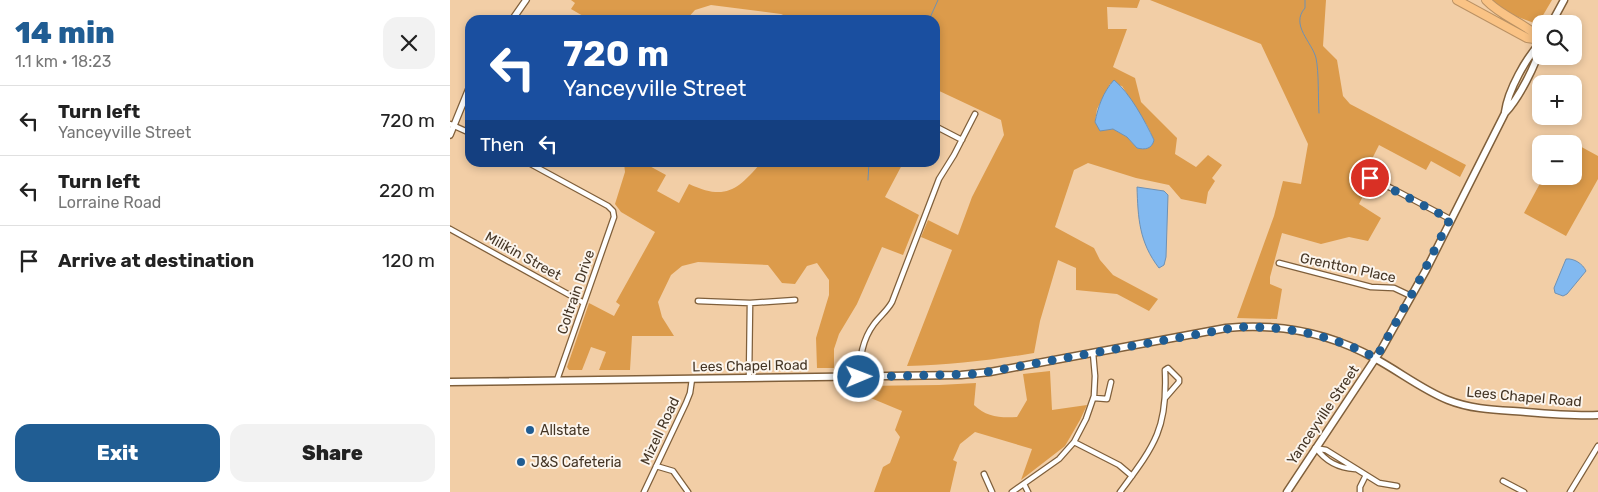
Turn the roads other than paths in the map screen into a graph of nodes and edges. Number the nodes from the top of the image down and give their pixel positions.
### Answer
1 (526, 0) edge
2 (1457, 0) edge
3 (1486, 0) edge
4 (1564, 0) edge
5 (516, 15) edge
6 (1556, 15) edge
7 (1532, 29) edge
8 (1532, 39) edge
9 (1532, 52) edge
10 (465, 97) edge
11 (975, 114) dead end
12 (452, 124) edge
13 (940, 129) edge
14 (465, 130) edge
15 (450, 135) edge
16 (962, 140) junction
17 (536, 167) edge
18 (1359, 174) dead end
19 (1450, 219) junction
20 (450, 229) edge
21 (1279, 263) dead end
22 (1411, 296) junction
23 (795, 300) dead end
24 (698, 301) dead end
25 (584, 303) junction
26 (750, 303) junction
27 (1093, 353) junction
28 (1376, 358) junction
29 (859, 377) junction
30 (749, 378) junction
31 (692, 379) junction
32 (557, 380) junction
33 (450, 382) edge
34 (1111, 382) dead end
35 (1166, 397) junction
36 (1094, 398) junction
37 (1598, 415) edge
38 (1074, 442) junction
39 (1598, 446) edge
40 (1315, 448) junction
41 (1338, 457) junction
42 (1334, 464) junction
43 (656, 466) junction
44 (1356, 470) junction
45 (984, 474) dead end
46 (1366, 475) junction
47 (1132, 476) junction
48 (1503, 481) dead end
49 (1024, 484) junction
50 (1397, 486) dead end
51 (644, 492) edge
52 (688, 492) edge
53 (992, 492) edge
54 (1012, 492) edge
55 (1028, 492) edge
56 (1120, 492) edge
57 (1287, 492) edge
58 (1360, 492) edge
59 (1524, 492) edge
60 (1570, 492) edge

1 - 5 street
2 - 8 highway
3 - 7 highway
4 - 6 main road
9 - 19 main road, Yanceyville Street
10 - 12 street
11 - 16 street
12 - 14 street
12 - 15 street
13 - 16 street
16 - 29 street
17 - 25 street, Coltrain Drive
18 - 19 street
19 - 22 main road, Yanceyville Street
20 - 25 street, Milikin Street
21 - 22 street, Grentton Place
22 - 28 main road, Yanceyville Street
23 - 26 street
24 - 26 street
25 - 32 street, Coltrain Drive
26 - 30 street
27 - 28 main road, Lees Chapel Road
27 - 29 main road, Lees Chapel Road
27 - 36 street
28 - 37 main road, Lees Chapel Road
28 - 40 main road, Yanceyville Street
29 - 30 main road, Lees Chapel Road
30 - 31 main road, Lees Chapel Road
31 - 32 main road, Lees Chapel Road
31 - 43 street, Mizell Road
32 - 33 main road, Lees Chapel Road
34 - 36 street
35 - 35 street
35 - 47 street
36 - 38 street
38 - 47 street
38 - 49 street
39 - 60 street
40 - 41 street
40 - 42 street
40 - 57 main road, Yanceyville Street
41 - 42 street
41 - 44 street
42 - 44 street
43 - 51 street, Mizell Road
43 - 52 street
44 - 46 street
45 - 53 street
46 - 50 street
46 - 58 street
47 - 56 street
48 - 59 street
49 - 54 street
49 - 55 street

